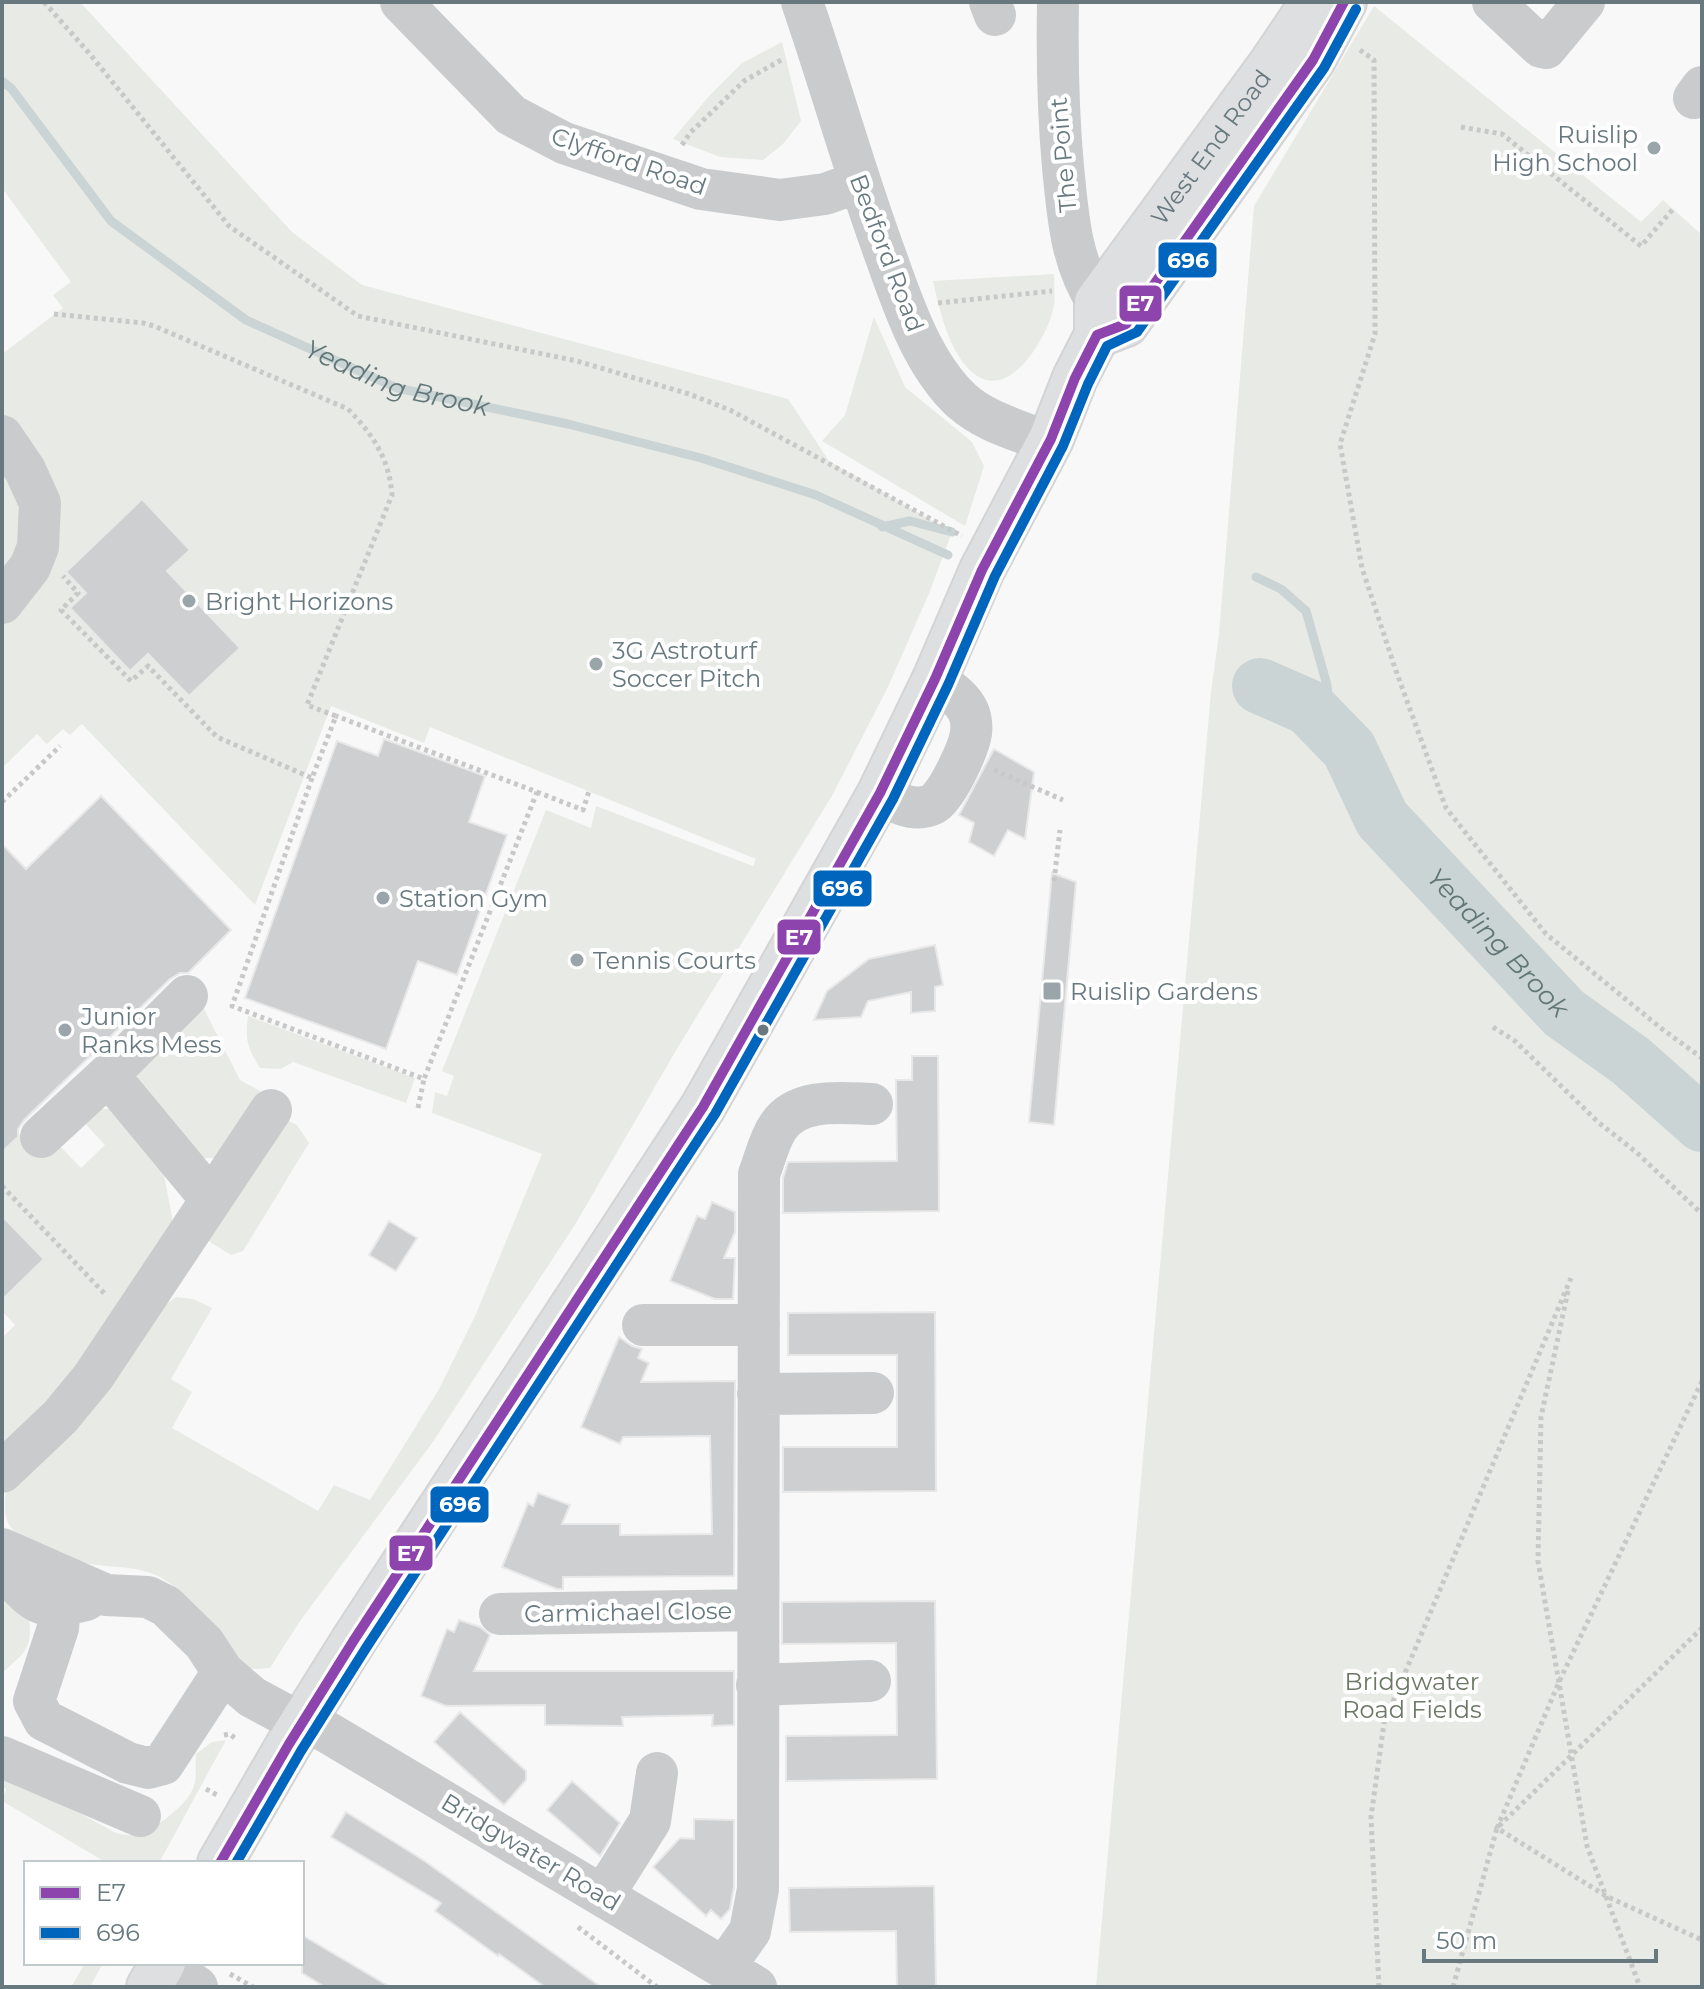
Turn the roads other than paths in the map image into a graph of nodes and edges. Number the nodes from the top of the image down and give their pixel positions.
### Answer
1 (401, 2) edge
2 (802, 2) edge
3 (1058, 2) edge
4 (1313, 2) edge
5 (1344, 2) edge
6 (1493, 2) edge
7 (1584, 2) edge
8 (859, 182) junction
9 (1085, 309) junction
10 (2, 436) edge
11 (1049, 443) junction
12 (2, 603) edge
13 (935, 679) junction
14 (880, 793) junction
15 (187, 996) dead end
16 (108, 1075) junction
17 (872, 1104) dead end
18 (271, 1110) dead end
19 (41, 1137) dead end
20 (210, 1198) junction
21 (643, 1325) dead end
22 (759, 1325) junction
23 (873, 1393) dead end
24 (758, 1394) junction
25 (2, 1472) edge
26 (2, 1549) edge
27 (2, 1569) edge
28 (106, 1595) junction
29 (60, 1606) junction
30 (757, 1610) junction
31 (500, 1614) dead end
32 (223, 1672) junction
33 (41, 1679) junction
34 (870, 1681) dead end
35 (757, 1685) junction
36 (2, 1694) edge
37 (303, 1721) junction
38 (2, 1757) edge
39 (657, 1773) dead end
40 (140, 1816) dead end
41 (221, 1861) edge
42 (604, 1894) junction
43 (162, 1965) edge
44 (166, 1965) edge
45 (740, 1977) edge
46 (149, 1987) edge
47 (197, 1987) edge

1 - 8 street, Clyfford Road
2 - 8 street, Bedford Road
3 - 9 street, The Point
4 - 9 main road, West End Road
5 - 9 main road, West End Road
6 - 7 street
8 - 11 street, Bedford Road
9 - 11 main road, West End Road
10 - 12 street
11 - 13 main road, West End Road
13 - 14 main road, West End Road
13 - 14 street
14 - 37 main road, West End Road
15 - 16 street
16 - 19 street
16 - 20 street
17 - 22 street, Carmichael Close
18 - 20 street
20 - 25 street
21 - 22 street
22 - 24 street, Carmichael Close
23 - 24 street
24 - 30 street, Carmichael Close
26 - 28 street
27 - 29 street
28 - 29 street
28 - 32 street
29 - 33 street
30 - 31 street, Carmichael Close
30 - 35 street, Carmichael Close
32 - 33 street
32 - 37 street, Bridgwater Road
33 - 36 street
34 - 35 street
35 - 45 street, Carmichael Close
37 - 41 main road, West End Road
37 - 42 street, Bridgwater Road
38 - 40 street
39 - 42 street
42 - 45 street, Bridgwater Road
43 - 46 main road
44 - 47 street

